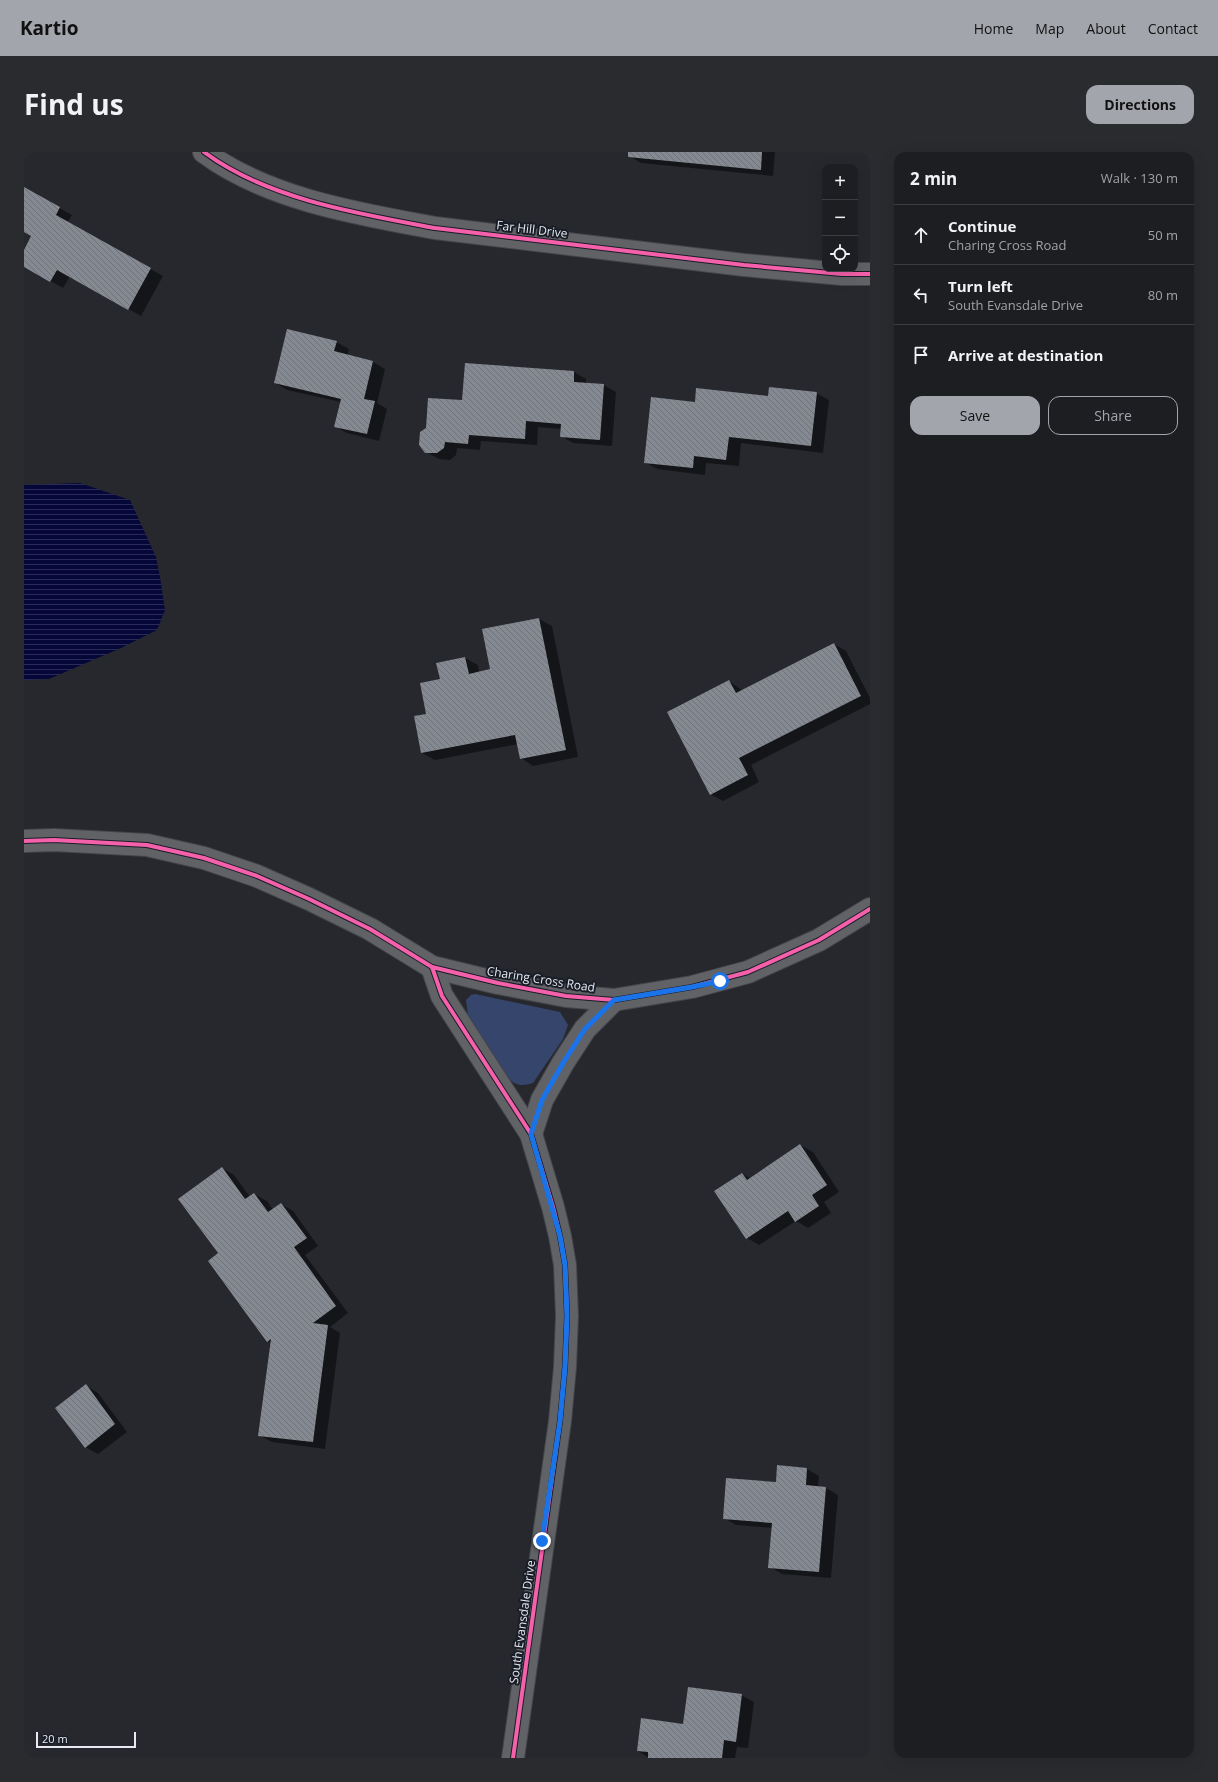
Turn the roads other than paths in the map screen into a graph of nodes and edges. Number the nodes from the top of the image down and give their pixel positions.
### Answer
1 (204, 152) edge
2 (870, 274) edge
3 (24, 841) edge
4 (870, 909) edge
5 (432, 967) junction
6 (614, 1000) junction
7 (531, 1134) junction
8 (514, 1758) edge

1 - 2 street, Far Hill Drive
3 - 5 street, Charing Cross Road
4 - 6 street, Charing Cross Road
5 - 6 street, Charing Cross Road
5 - 7 street
6 - 7 street
7 - 8 street, South Evansdale Drive

